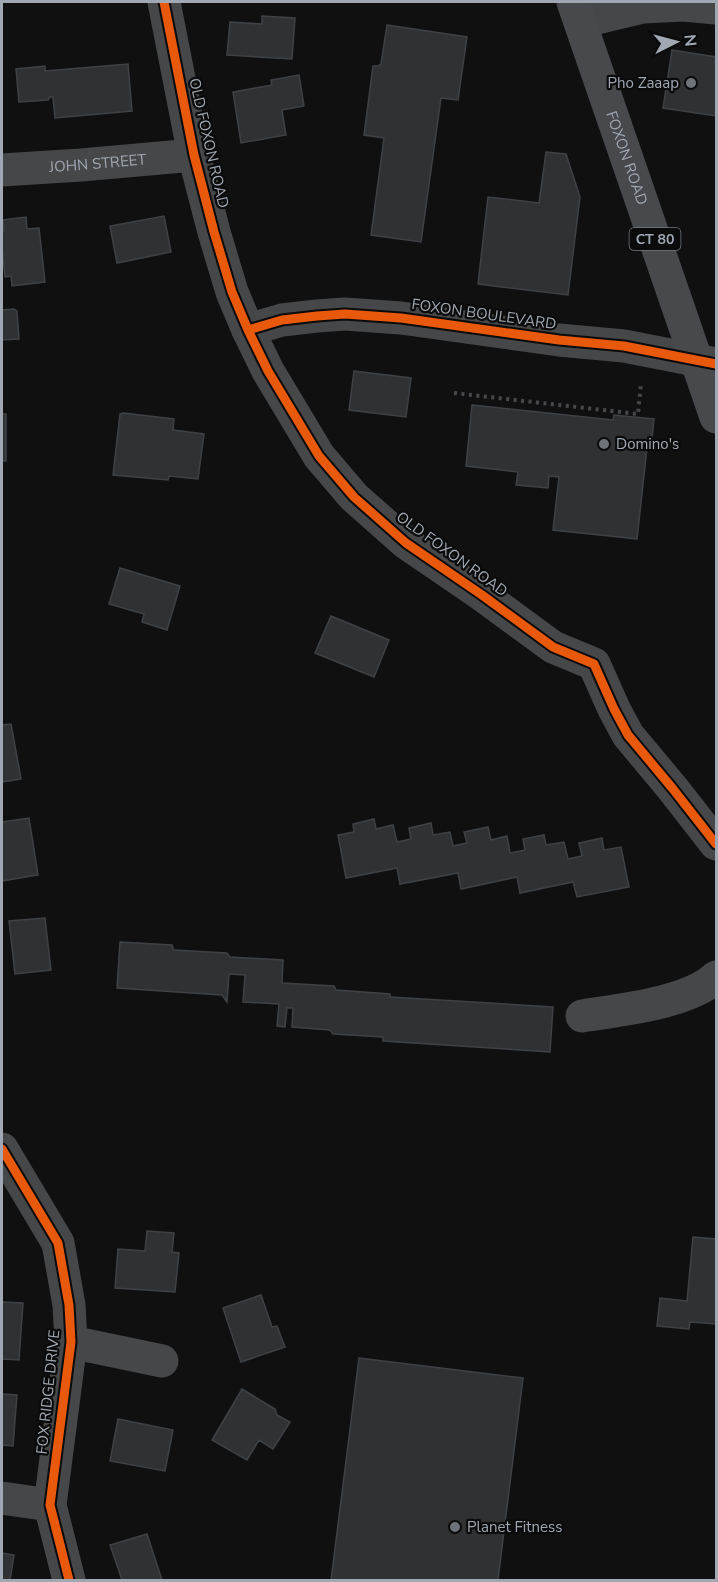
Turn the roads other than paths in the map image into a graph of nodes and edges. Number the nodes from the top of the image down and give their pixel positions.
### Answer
1 (164, 2) edge
2 (717, 8) edge
3 (576, 12) edge
4 (194, 155) junction
5 (2, 170) edge
6 (248, 330) junction
7 (707, 362) edge
8 (717, 417) edge
9 (717, 844) edge
10 (717, 977) edge
11 (582, 1016) dead end
12 (2, 1149) edge
13 (71, 1342) junction
14 (162, 1361) dead end
15 (2, 1498) edge
16 (50, 1505) junction
17 (69, 1581) edge

1 - 4 street, OLD FOXON ROAD
2 - 3 street
3 - 7 main road, FOXON ROAD / CT 80
4 - 5 street, JOHN STREET
4 - 6 street, OLD FOXON ROAD
6 - 7 street, FOXON BOULEVARD
6 - 9 street, OLD FOXON ROAD
7 - 8 main road, FOXON ROAD / CT 80
10 - 11 street
12 - 13 street, FOX RIDGE DRIVE
13 - 14 street
13 - 16 street, FOX RIDGE DRIVE
15 - 16 street
16 - 17 street, FOX RIDGE DRIVE

